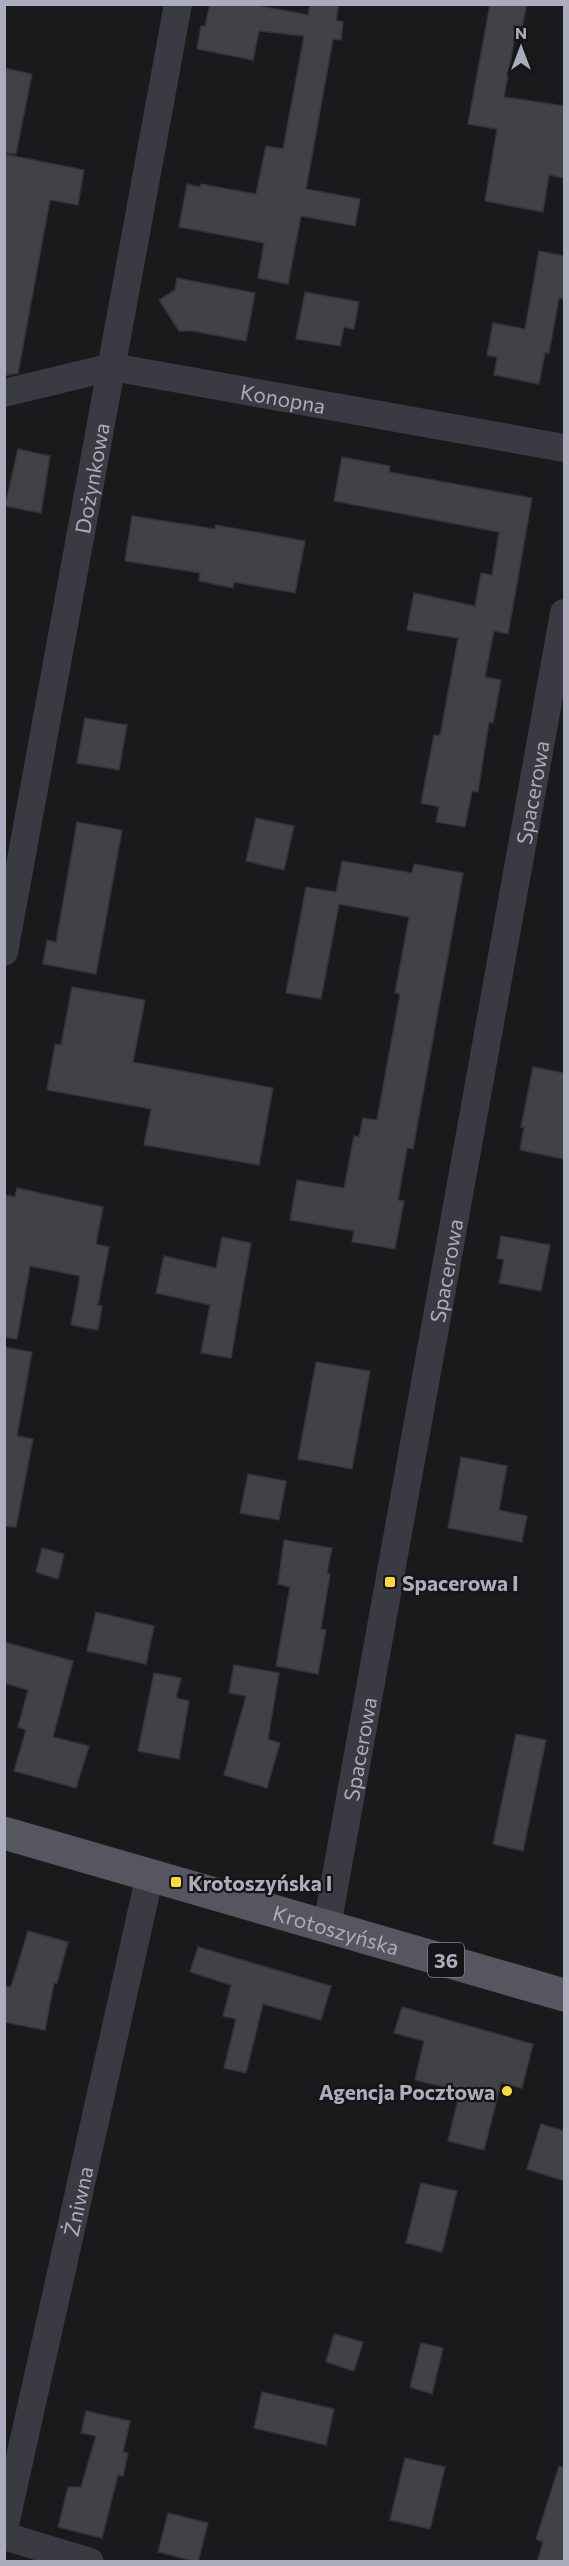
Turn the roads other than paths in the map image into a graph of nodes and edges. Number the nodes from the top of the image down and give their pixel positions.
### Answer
1 (178, 4) edge
2 (112, 367) junction
3 (4, 393) edge
4 (564, 448) edge
5 (564, 614) edge
6 (4, 952) edge
7 (4, 1833) edge
8 (150, 1874) junction
9 (327, 1926) junction
10 (564, 1995) edge
11 (4, 2529) edge
12 (4, 2536) edge
13 (90, 2562) edge

1 - 2 street, Dożynkowa
2 - 3 street, Konopna
2 - 4 street, Konopna
2 - 6 street, Dożynkowa
5 - 9 street, Spacerowa
7 - 8 main road, Krotoszyńska / 36
8 - 9 main road, Krotoszyńska / 36
8 - 11 street, Żniwna
9 - 10 main road, Krotoszyńska / 36
12 - 13 street

